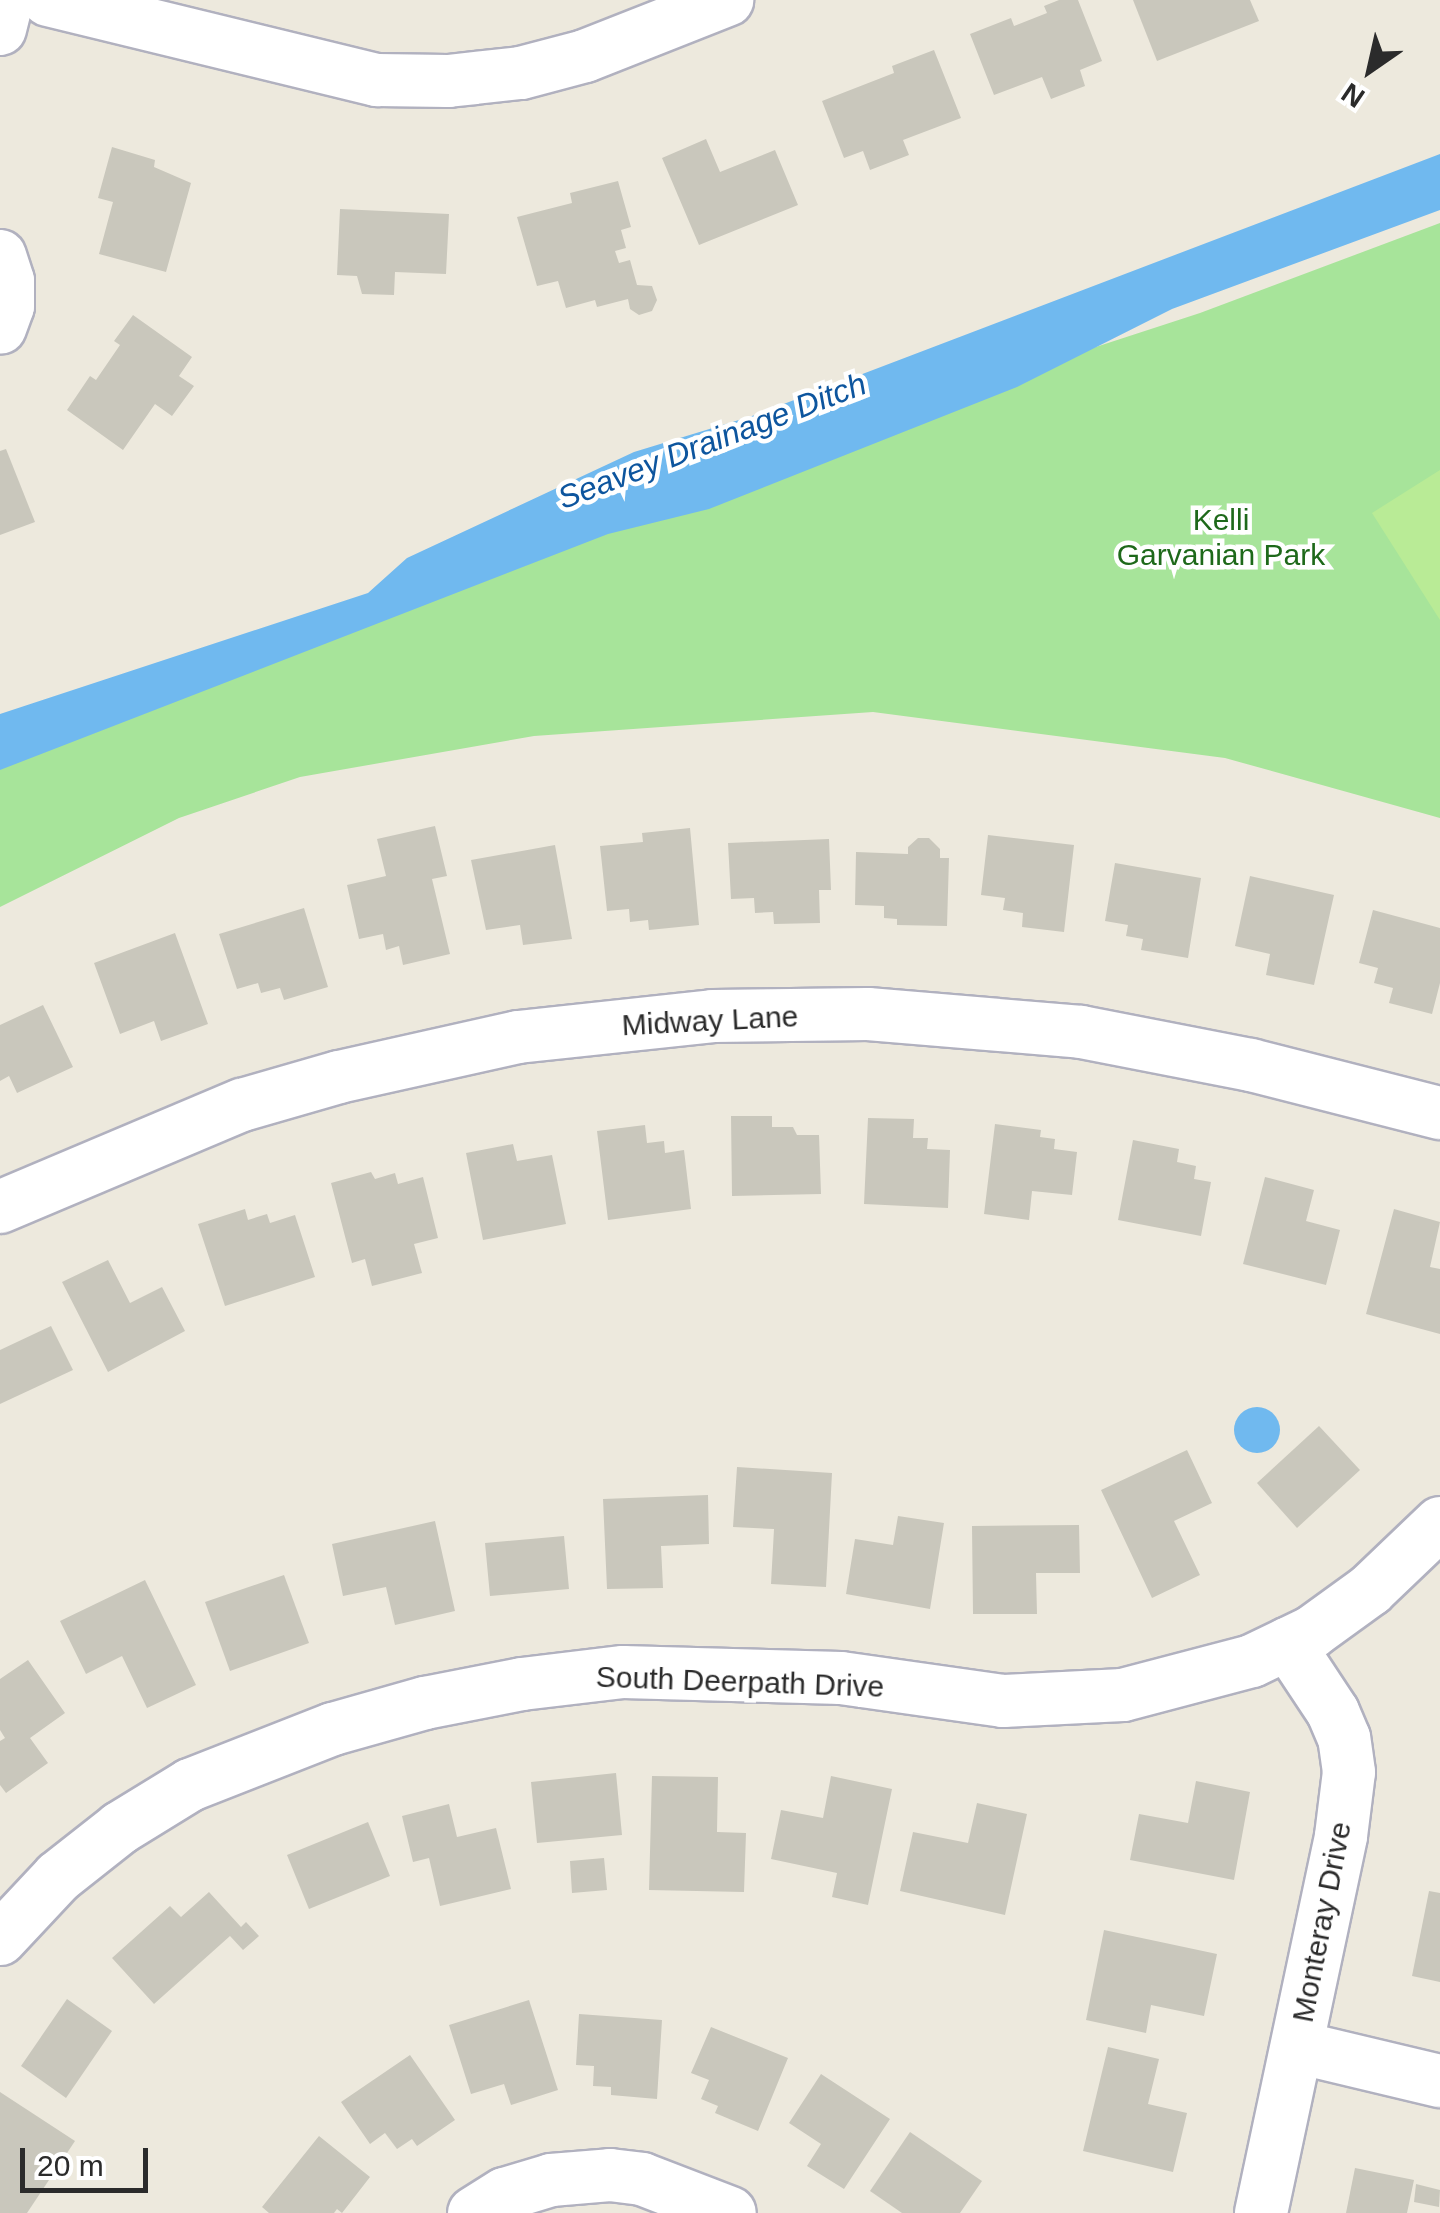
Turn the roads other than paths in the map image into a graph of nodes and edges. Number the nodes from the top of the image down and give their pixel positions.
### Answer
1 (7, 0) edge
2 (48, 0) edge
3 (727, 0) edge
4 (0, 29) edge
5 (0, 256) edge
6 (0, 328) edge
7 (1440, 1114) edge
8 (0, 1207) edge
9 (1440, 1522) edge
10 (1288, 1644) junction
11 (0, 1939) edge
12 (1297, 2048) junction
13 (1440, 2081) edge
14 (474, 2213) edge
15 (730, 2213) edge
16 (1262, 2213) edge

1 - 4 street
2 - 3 street
5 - 6 street
7 - 8 street, Midway Lane
9 - 10 street, South Deerpath Drive
10 - 11 street, South Deerpath Drive
10 - 12 street, Monteray Drive
12 - 13 street
12 - 16 street, Monteray Drive
14 - 15 street

